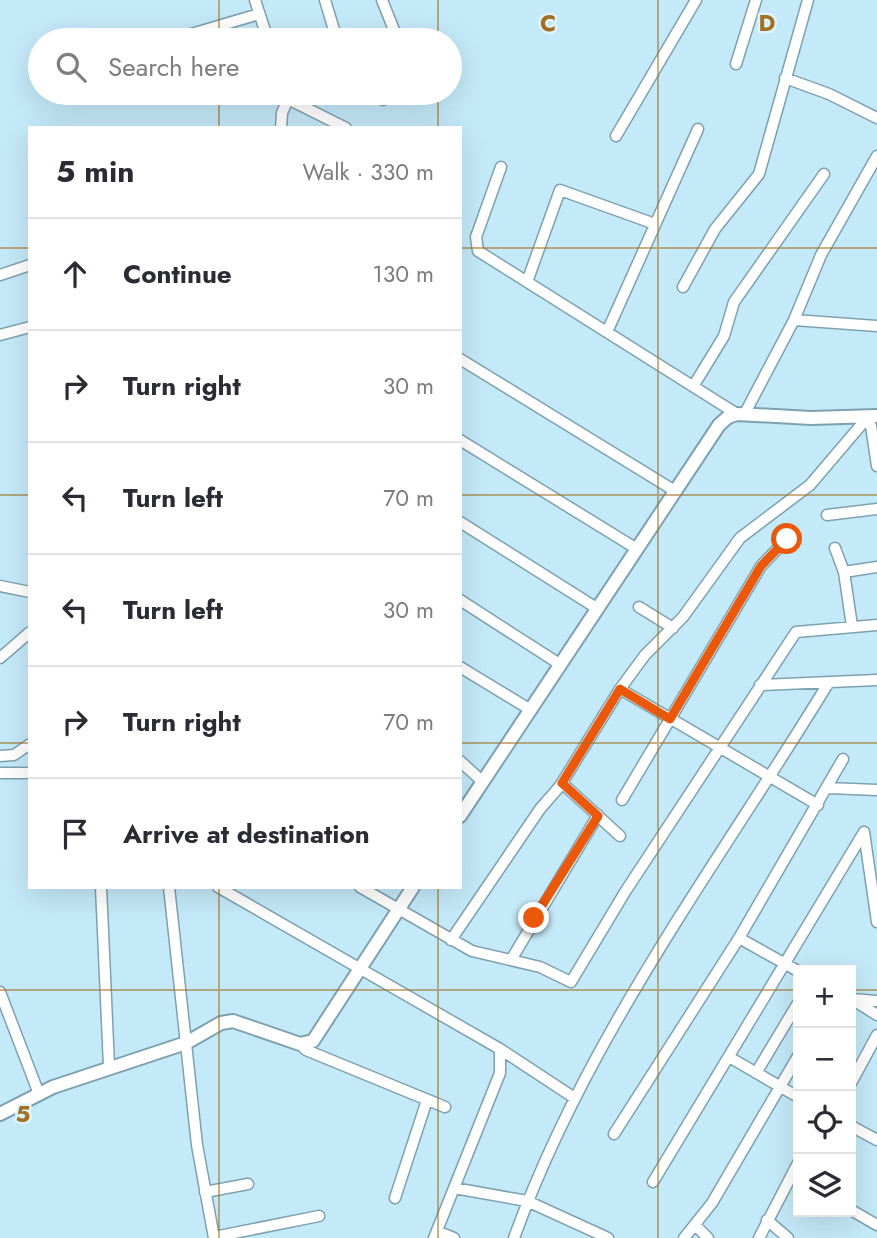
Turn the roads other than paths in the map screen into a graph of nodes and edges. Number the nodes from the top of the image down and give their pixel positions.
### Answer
1 (255, 0) edge
2 (325, 0) edge
3 (382, 0) edge
4 (695, 0) edge
5 (756, 0) edge
6 (808, 0) edge
7 (260, 14) junction
8 (212, 28) edge
9 (264, 28) edge
10 (333, 28) edge
11 (393, 28) edge
12 (736, 64) dead end
13 (785, 78) junction
14 (284, 105) edge
15 (304, 105) edge
16 (877, 118) edge
17 (281, 126) edge
18 (342, 126) edge
19 (698, 129) dead end
20 (616, 136) dead end
21 (877, 156) edge
22 (501, 167) dead end
23 (824, 174) dead end
24 (655, 224) junction
25 (28, 266) edge
26 (0, 275) edge
27 (527, 282) junction
28 (683, 287) dead end
29 (794, 320) junction
30 (877, 326) edge
31 (28, 328) edge
32 (607, 332) junction
33 (0, 335) edge
34 (462, 360) edge
35 (694, 386) junction
36 (741, 414) junction
37 (872, 417) edge
38 (462, 441) edge
39 (877, 467) edge
40 (675, 491) junction
41 (877, 509) edge
42 (827, 515) dead end
43 (462, 523) edge
44 (787, 539) dead end
45 (835, 548) dead end
46 (636, 550) junction
47 (877, 567) edge
48 (844, 572) junction
49 (0, 586) edge
50 (28, 592) edge
51 (462, 601) edge
52 (639, 607) dead end
53 (598, 609) junction
54 (877, 625) edge
55 (852, 626) junction
56 (673, 628) junction
57 (28, 634) edge
58 (0, 658) edge
59 (561, 665) junction
60 (462, 668) edge
61 (877, 680) edge
62 (829, 682) junction
63 (760, 685) junction
64 (620, 689) junction
65 (531, 710) junction
66 (670, 719) junction
67 (28, 745) edge
68 (719, 748) junction
69 (0, 756) edge
70 (843, 759) dead end
71 (462, 763) edge
72 (0, 773) edge
73 (28, 773) edge
74 (770, 778) junction
75 (483, 782) junction
76 (562, 783) junction
77 (828, 788) junction
78 (877, 790) edge
79 (622, 800) dead end
80 (818, 805) junction
81 (462, 813) edge
82 (598, 816) junction
83 (620, 836) dead end
84 (102, 889) edge
85 (169, 889) edge
86 (221, 889) edge
87 (362, 889) edge
88 (412, 889) edge
89 (398, 910) junction
90 (877, 922) edge
91 (739, 938) junction
92 (451, 940) junction
93 (511, 960) junction
94 (786, 964) junction
95 (793, 968) edge
96 (359, 970) junction
97 (0, 992) edge
98 (856, 1000) edge
99 (877, 1000) edge
100 (856, 1002) edge
101 (793, 1011) edge
102 (877, 1015) edge
103 (877, 1035) edge
104 (186, 1044) junction
105 (300, 1044) junction
106 (500, 1049) junction
107 (729, 1057) junction
108 (793, 1065) edge
109 (110, 1066) junction
110 (756, 1073) junction
111 (856, 1074) edge
112 (781, 1087) junction
113 (39, 1094) junction
114 (793, 1094) edge
115 (573, 1097) junction
116 (427, 1100) junction
117 (445, 1107) dead end
118 (0, 1114) edge
119 (856, 1129) edge
120 (614, 1134) dead end
121 (877, 1140) edge
122 (793, 1180) edge
123 (653, 1182) dead end
124 (247, 1184) dead end
125 (454, 1188) junction
126 (205, 1192) junction
127 (394, 1198) dead end
128 (527, 1201) junction
129 (856, 1213) edge
130 (319, 1216) dead end
131 (767, 1220) junction
132 (695, 1225) junction
133 (877, 1225) edge
134 (436, 1234) edge
135 (594, 1235) edge
136 (214, 1237) edge
137 (454, 1238) edge
138 (514, 1238) edge
139 (608, 1238) edge
140 (684, 1238) edge
141 (708, 1238) edge
142 (759, 1238) edge
143 (788, 1238) edge

1 - 7 street
2 - 10 street
3 - 11 street
4 - 20 street
5 - 12 street
6 - 13 street
7 - 8 street
7 - 9 street
13 - 16 street
13 - 28 street
14 - 17 street
15 - 18 street
19 - 24 street
21 - 29 street
22 - 27 street
23 - 35 street
24 - 27 street
24 - 32 street
25 - 26 street
27 - 32 street
29 - 30 street
29 - 36 street
31 - 33 street
32 - 35 street
34 - 40 street
35 - 36 street
36 - 37 street
36 - 40 street
37 - 39 street
37 - 56 street
38 - 46 street
40 - 46 street
41 - 42 street
43 - 53 street
44 - 66 street
45 - 48 street
46 - 53 street
47 - 48 street
48 - 55 street
49 - 50 street
51 - 59 street
52 - 56 street
53 - 59 street
54 - 55 street
55 - 63 street
56 - 64 street
57 - 58 street
59 - 65 street
60 - 65 street
61 - 62 street
62 - 63 street
62 - 74 street
63 - 68 street
64 - 66 street
64 - 76 street
65 - 75 street
66 - 68 street
66 - 79 street
67 - 69 street
68 - 74 street
68 - 93 street
70 - 77 street
71 - 75 street
72 - 73 street
74 - 80 street
74 - 115 street
75 - 81 street
76 - 82 street
76 - 92 street
77 - 78 street
77 - 80 street
80 - 91 street
82 - 83 street
82 - 93 street
84 - 109 street
85 - 104 street
86 - 96 street
87 - 89 street
88 - 89 street
89 - 92 street
89 - 96 street
90 - 94 street
91 - 94 street
91 - 120 street
92 - 93 street
94 - 95 street
94 - 107 street
96 - 105 street
96 - 106 street
97 - 113 street
98 - 99 street
100 - 102 street
101 - 110 street
103 - 111 street
104 - 105 street
104 - 109 street
104 - 126 street
105 - 116 street
106 - 115 street
106 - 125 street
107 - 110 street
107 - 123 street
108 - 112 street
109 - 113 street
110 - 112 street
112 - 114 street
112 - 132 street
113 - 118 street
115 - 128 street
116 - 117 street
116 - 127 street
119 - 121 street
122 - 131 street
124 - 126 street
125 - 128 street
125 - 134 street
126 - 136 street
128 - 135 street
128 - 138 street
129 - 133 street
130 - 136 street
131 - 142 street
131 - 143 street
132 - 140 street
132 - 141 street
134 - 137 street
135 - 139 street

